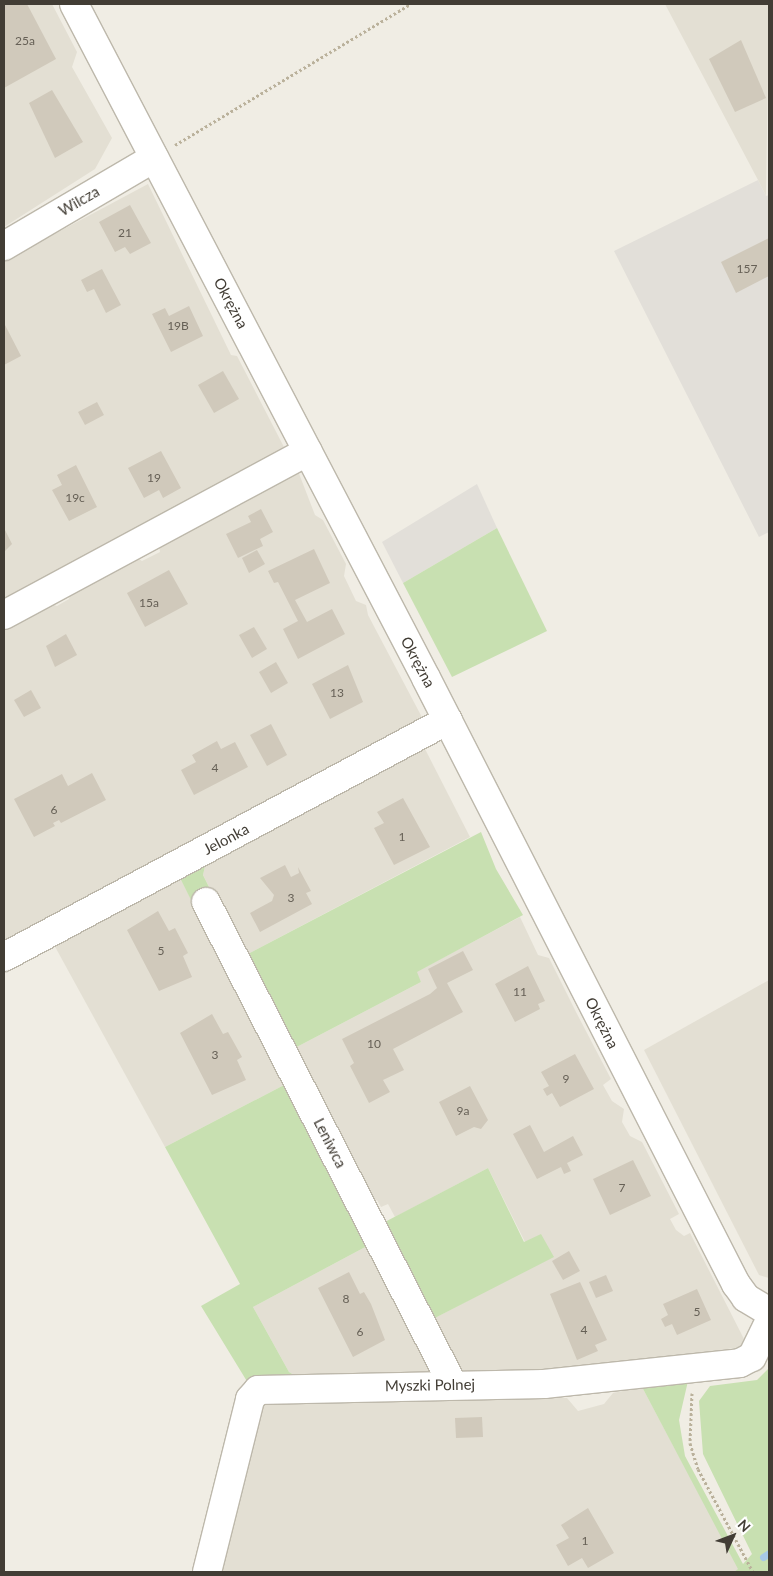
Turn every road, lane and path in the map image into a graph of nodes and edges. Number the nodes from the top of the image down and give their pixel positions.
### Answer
1 (74, 4) edge
2 (410, 4) edge
3 (154, 158) junction
4 (4, 246) edge
5 (308, 451) junction
6 (4, 615) edge
7 (448, 720) junction
8 (206, 902) dead end
9 (4, 958) edge
10 (769, 1312) edge
11 (769, 1322) edge
12 (705, 1365) junction
13 (453, 1385) junction
14 (207, 1572) edge
15 (753, 1572) edge

1 - 3 street, Okrężna
2 - 3 path
3 - 4 street, Wilcza
3 - 5 street, Okrężna
5 - 6 street
5 - 7 street, Okrężna
7 - 9 street, Jelonka
7 - 10 street, Okrężna
8 - 13 street, Leniwca
11 - 12 street, Myszki Polnej
12 - 13 street, Myszki Polnej
12 - 15 path
13 - 14 street, Myszki Polnej

